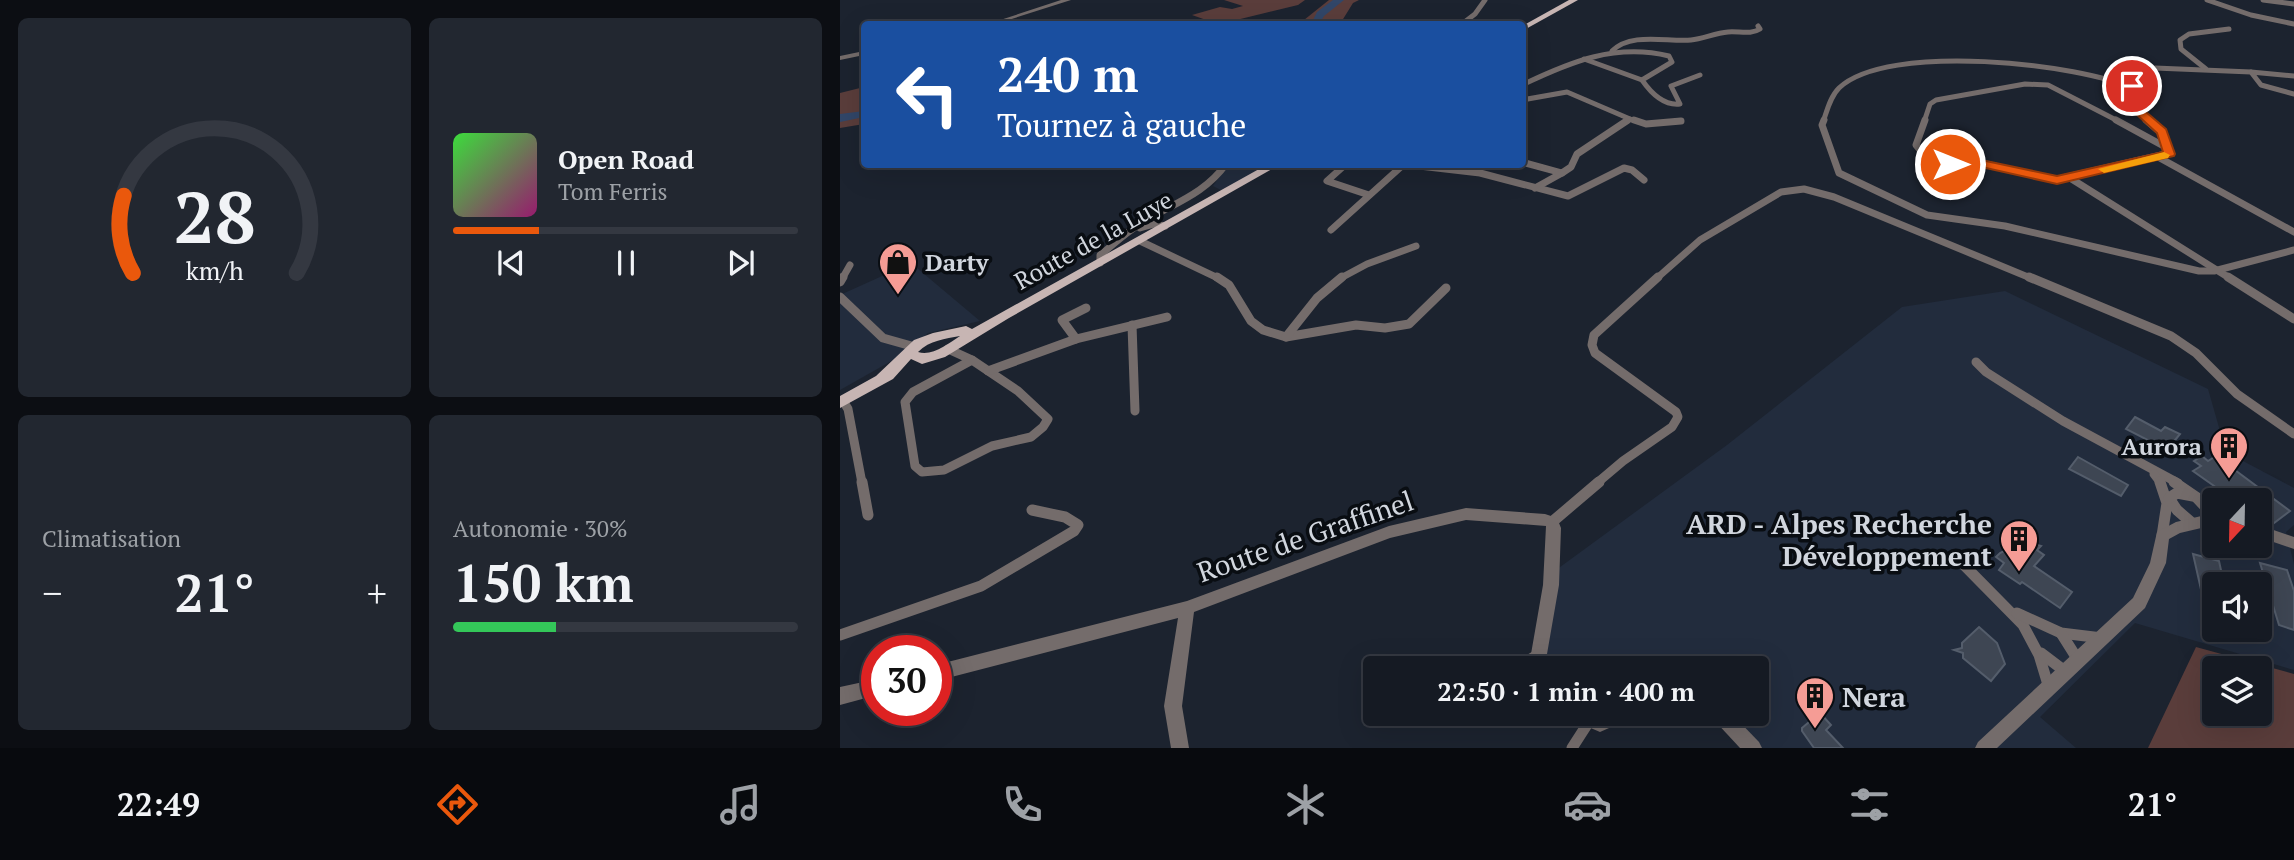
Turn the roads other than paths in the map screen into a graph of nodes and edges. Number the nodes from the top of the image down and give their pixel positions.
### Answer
1 (1068, 0) edge
2 (1485, 0) edge
3 (1574, 0) edge
4 (2207, 0) edge
5 (2263, 0) edge
6 (2293, 2) edge
7 (1001, 21) edge
8 (1465, 21) edge
9 (2294, 24) edge
10 (1758, 26) dead end
11 (1526, 27) edge
12 (2229, 29) dead end
13 (1612, 51) junction
14 (861, 54) edge
15 (840, 58) edge
16 (1584, 59) junction
17 (2155, 68) dead end
18 (2208, 70) junction
19 (2251, 72) junction
20 (1700, 75) dead end
21 (2294, 76) edge
22 (1642, 80) junction
23 (1526, 83) edge
24 (2294, 94) edge
25 (1526, 99) edge
26 (1630, 119) junction
27 (1681, 121) dead end
28 (2169, 149) junction
29 (2158, 157) junction
30 (1526, 163) edge
31 (1223, 168) edge
32 (1269, 168) edge
33 (1342, 168) edge
34 (1398, 168) edge
35 (1437, 168) edge
36 (1562, 173) junction
37 (2070, 178) junction
38 (1644, 180) dead end
39 (1535, 188) junction
40 (1369, 195) junction
41 (1165, 226) junction
42 (1331, 230) dead end
43 (2294, 232) edge
44 (1126, 234) junction
45 (1140, 241) junction
46 (1416, 246) dead end
47 (2294, 250) edge
48 (1100, 263) junction
49 (850, 265) dead end
50 (2218, 270) junction
51 (840, 282) edge
52 (1446, 288) dead end
53 (840, 297) edge
54 (1086, 308) dead end
55 (1167, 317) dead end
56 (2294, 319) edge
57 (1132, 325) junction
58 (1286, 337) junction
59 (1076, 339) junction
60 (949, 343) junction
61 (916, 353) junction
62 (973, 359) junction
63 (1976, 362) dead end
64 (988, 371) junction
65 (841, 402) edge
66 (1135, 411) dead end
67 (2294, 434) edge
68 (2151, 470) junction
69 (2196, 497) junction
70 (2169, 498) junction
71 (2202, 504) edge
72 (1032, 510) dead end
73 (868, 515) dead end
74 (2202, 520) edge
75 (1552, 522) junction
76 (2192, 523) junction
77 (2162, 536) junction
78 (2272, 536) edge
79 (2294, 544) edge
80 (1957, 558) dead end
81 (1187, 608) junction
82 (2009, 608) junction
83 (2055, 631) junction
84 (840, 635) edge
85 (2102, 638) junction
86 (2037, 648) junction
87 (1542, 656) edge
88 (2072, 666) junction
89 (952, 669) edge
90 (2049, 689) junction
91 (861, 691) edge
92 (840, 696) edge
93 (1581, 726) edge
94 (1732, 726) edge
95 (1181, 748) edge
96 (1572, 748) edge
97 (1753, 748) edge
98 (1984, 748) edge

1 - 7 street
2 - 8 street
3 - 11 main road
4 - 9 street
5 - 6 street
10 - 13 street
12 - 18 street
13 - 16 street
13 - 22 street
14 - 15 street
16 - 22 street
16 - 23 street
17 - 18 street
18 - 19 street
19 - 21 street
19 - 24 street
20 - 22 street
25 - 26 street
26 - 27 street
26 - 36 street
28 - 29 street
28 - 37 street
28 - 50 street
29 - 37 street
29 - 43 street
30 - 36 street
31 - 44 street
32 - 41 main road, Route de la Luye
33 - 40 street
34 - 40 street
35 - 39 street
36 - 39 street
37 - 50 street
38 - 39 street
40 - 42 street
41 - 44 street
41 - 45 main road, Route de la Luye
44 - 48 street
45 - 48 main road, Route de la Luye
45 - 58 street
46 - 58 street
47 - 50 street
48 - 60 main road, Route de la Luye
49 - 51 street
50 - 56 street
52 - 58 street
53 - 61 street
54 - 59 street
55 - 57 street
57 - 59 street
57 - 66 street
59 - 64 street
60 - 61 main road, Route de la Luye
60 - 62 street
61 - 65 main road, Route de la Luye
62 - 64 street
62 - 64 street
63 - 68 street
65 - 73 street
67 - 75 street
68 - 69 street
68 - 70 street
69 - 70 street
69 - 71 street
70 - 76 street
70 - 77 street
72 - 84 street
74 - 76 street
75 - 81 street, Route de Graffinel
75 - 87 street
76 - 77 street
77 - 85 street
78 - 79 street
80 - 82 street
81 - 89 street, Route de Graffinel
81 - 95 street
82 - 83 street
82 - 86 street
83 - 85 street
83 - 86 street
83 - 88 street
85 - 88 street
86 - 88 street
86 - 90 street
88 - 90 street
90 - 98 street
91 - 92 street
93 - 96 street
94 - 97 street

